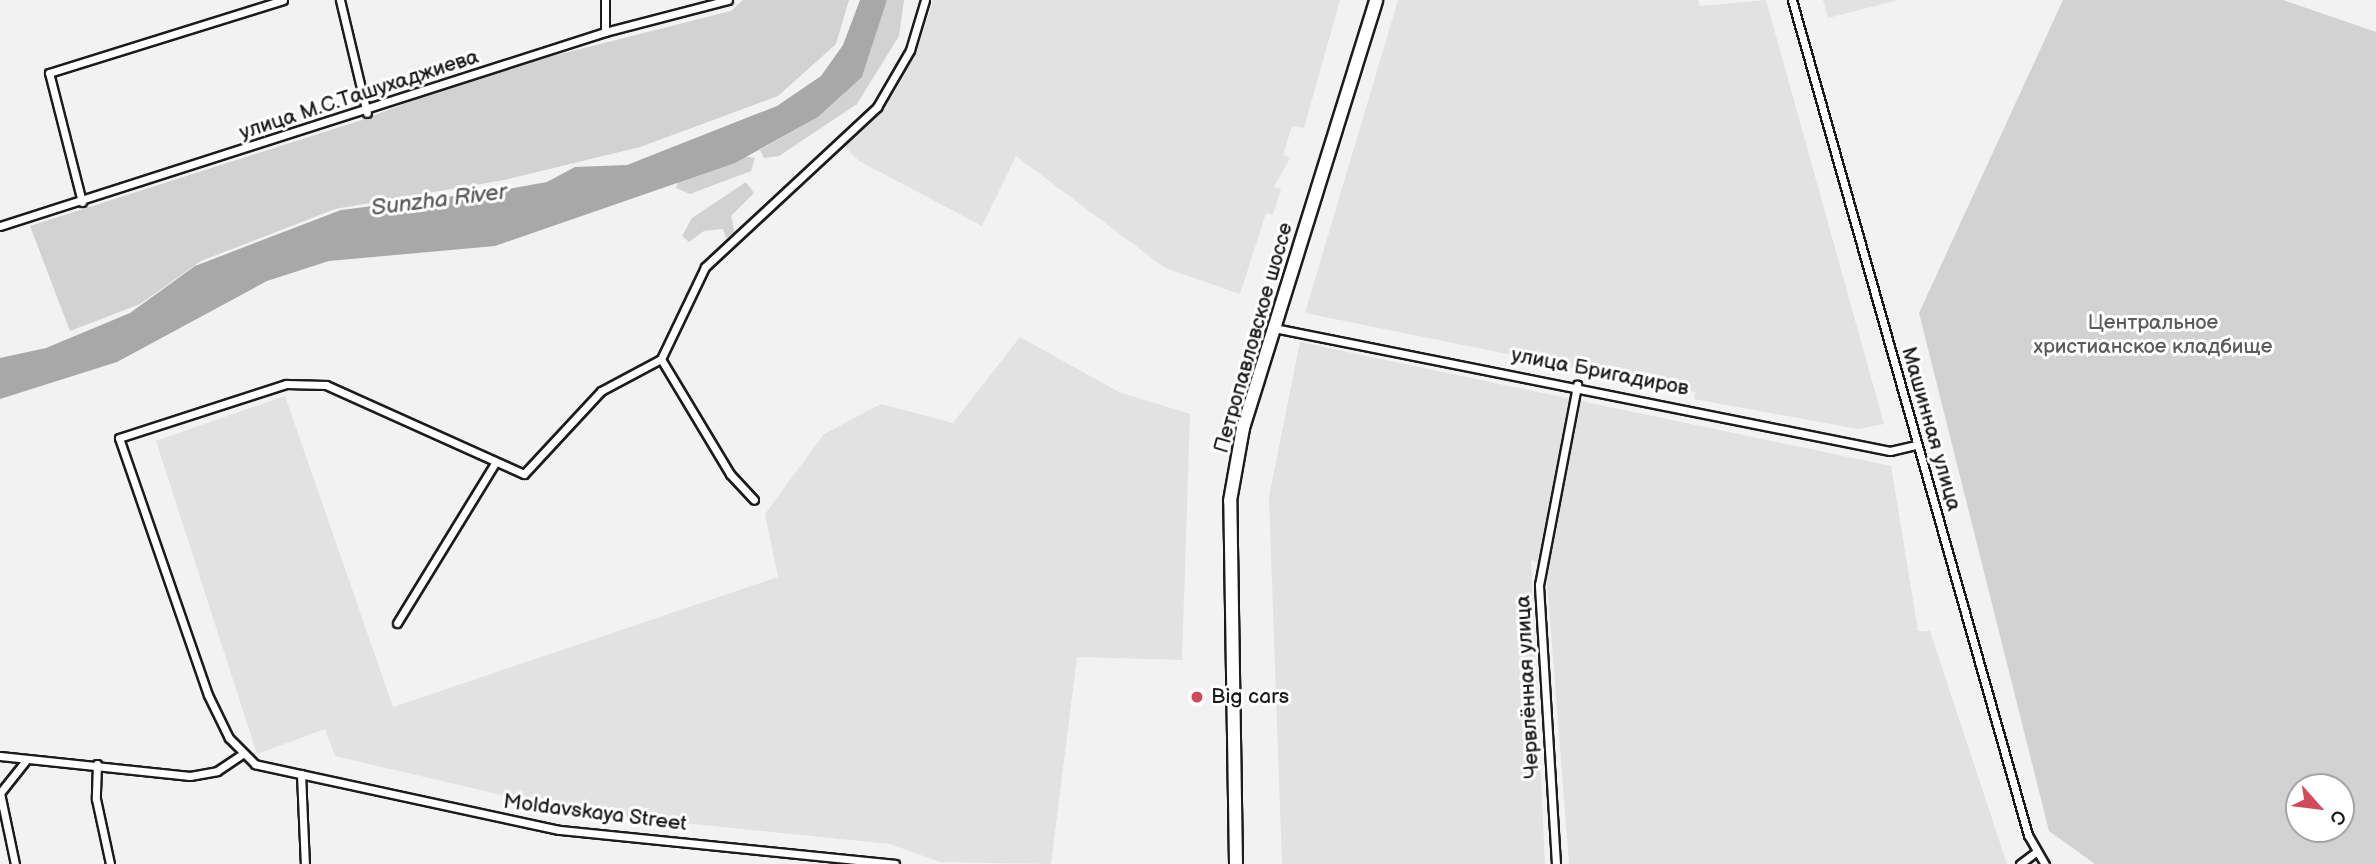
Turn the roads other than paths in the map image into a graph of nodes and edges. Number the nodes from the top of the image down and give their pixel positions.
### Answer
1 (283, 0) edge
2 (340, 0) edge
3 (605, 0) edge
4 (728, 0) edge
5 (925, 0) edge
6 (1376, 0) edge
7 (1792, 0) edge
8 (705, 3) edge
9 (605, 32) junction
10 (367, 113) junction
11 (82, 202) junction
12 (0, 226) edge
13 (1274, 328) junction
14 (661, 359) junction
15 (1577, 385) junction
16 (1917, 445) junction
17 (495, 463) junction
18 (754, 500) dead end
19 (397, 623) dead end
20 (241, 755) junction
21 (0, 756) edge
22 (27, 759) junction
23 (97, 764) junction
24 (300, 774) junction
25 (0, 793) edge
26 (2036, 852) junction
27 (15, 864) edge
28 (110, 864) edge
29 (305, 864) edge
30 (895, 864) edge
31 (1236, 864) edge
32 (1556, 864) edge
33 (2020, 864) edge
34 (2045, 864) edge

1 - 11 street
2 - 10 street
3 - 9 street
4 - 8 street, улица М.С.Ташухаджиева
5 - 14 street
6 - 13 main road, Петропавловское шоссе
7 - 16 street, Машинная улица
8 - 9 street, улица М.С.Ташухаджиева
9 - 10 street, улица М.С.Ташухаджиева
10 - 11 street, улица М.С.Ташухаджиева
11 - 12 street, улица М.С.Ташухаджиева
13 - 15 street, улица Бригадиров
13 - 31 main road, Петропавловское шоссе
14 - 17 street
14 - 18 street
15 - 16 street, улица Бригадиров
15 - 32 street, Червлённая улица
16 - 26 street, Машинная улица
17 - 19 street
17 - 20 street
20 - 23 street
20 - 24 street, Moldavskaya Street
21 - 22 street
22 - 23 street
22 - 25 street
23 - 28 street
24 - 29 street
24 - 30 street, Moldavskaya Street
25 - 27 street
26 - 33 street
26 - 34 street, Машинная улица

